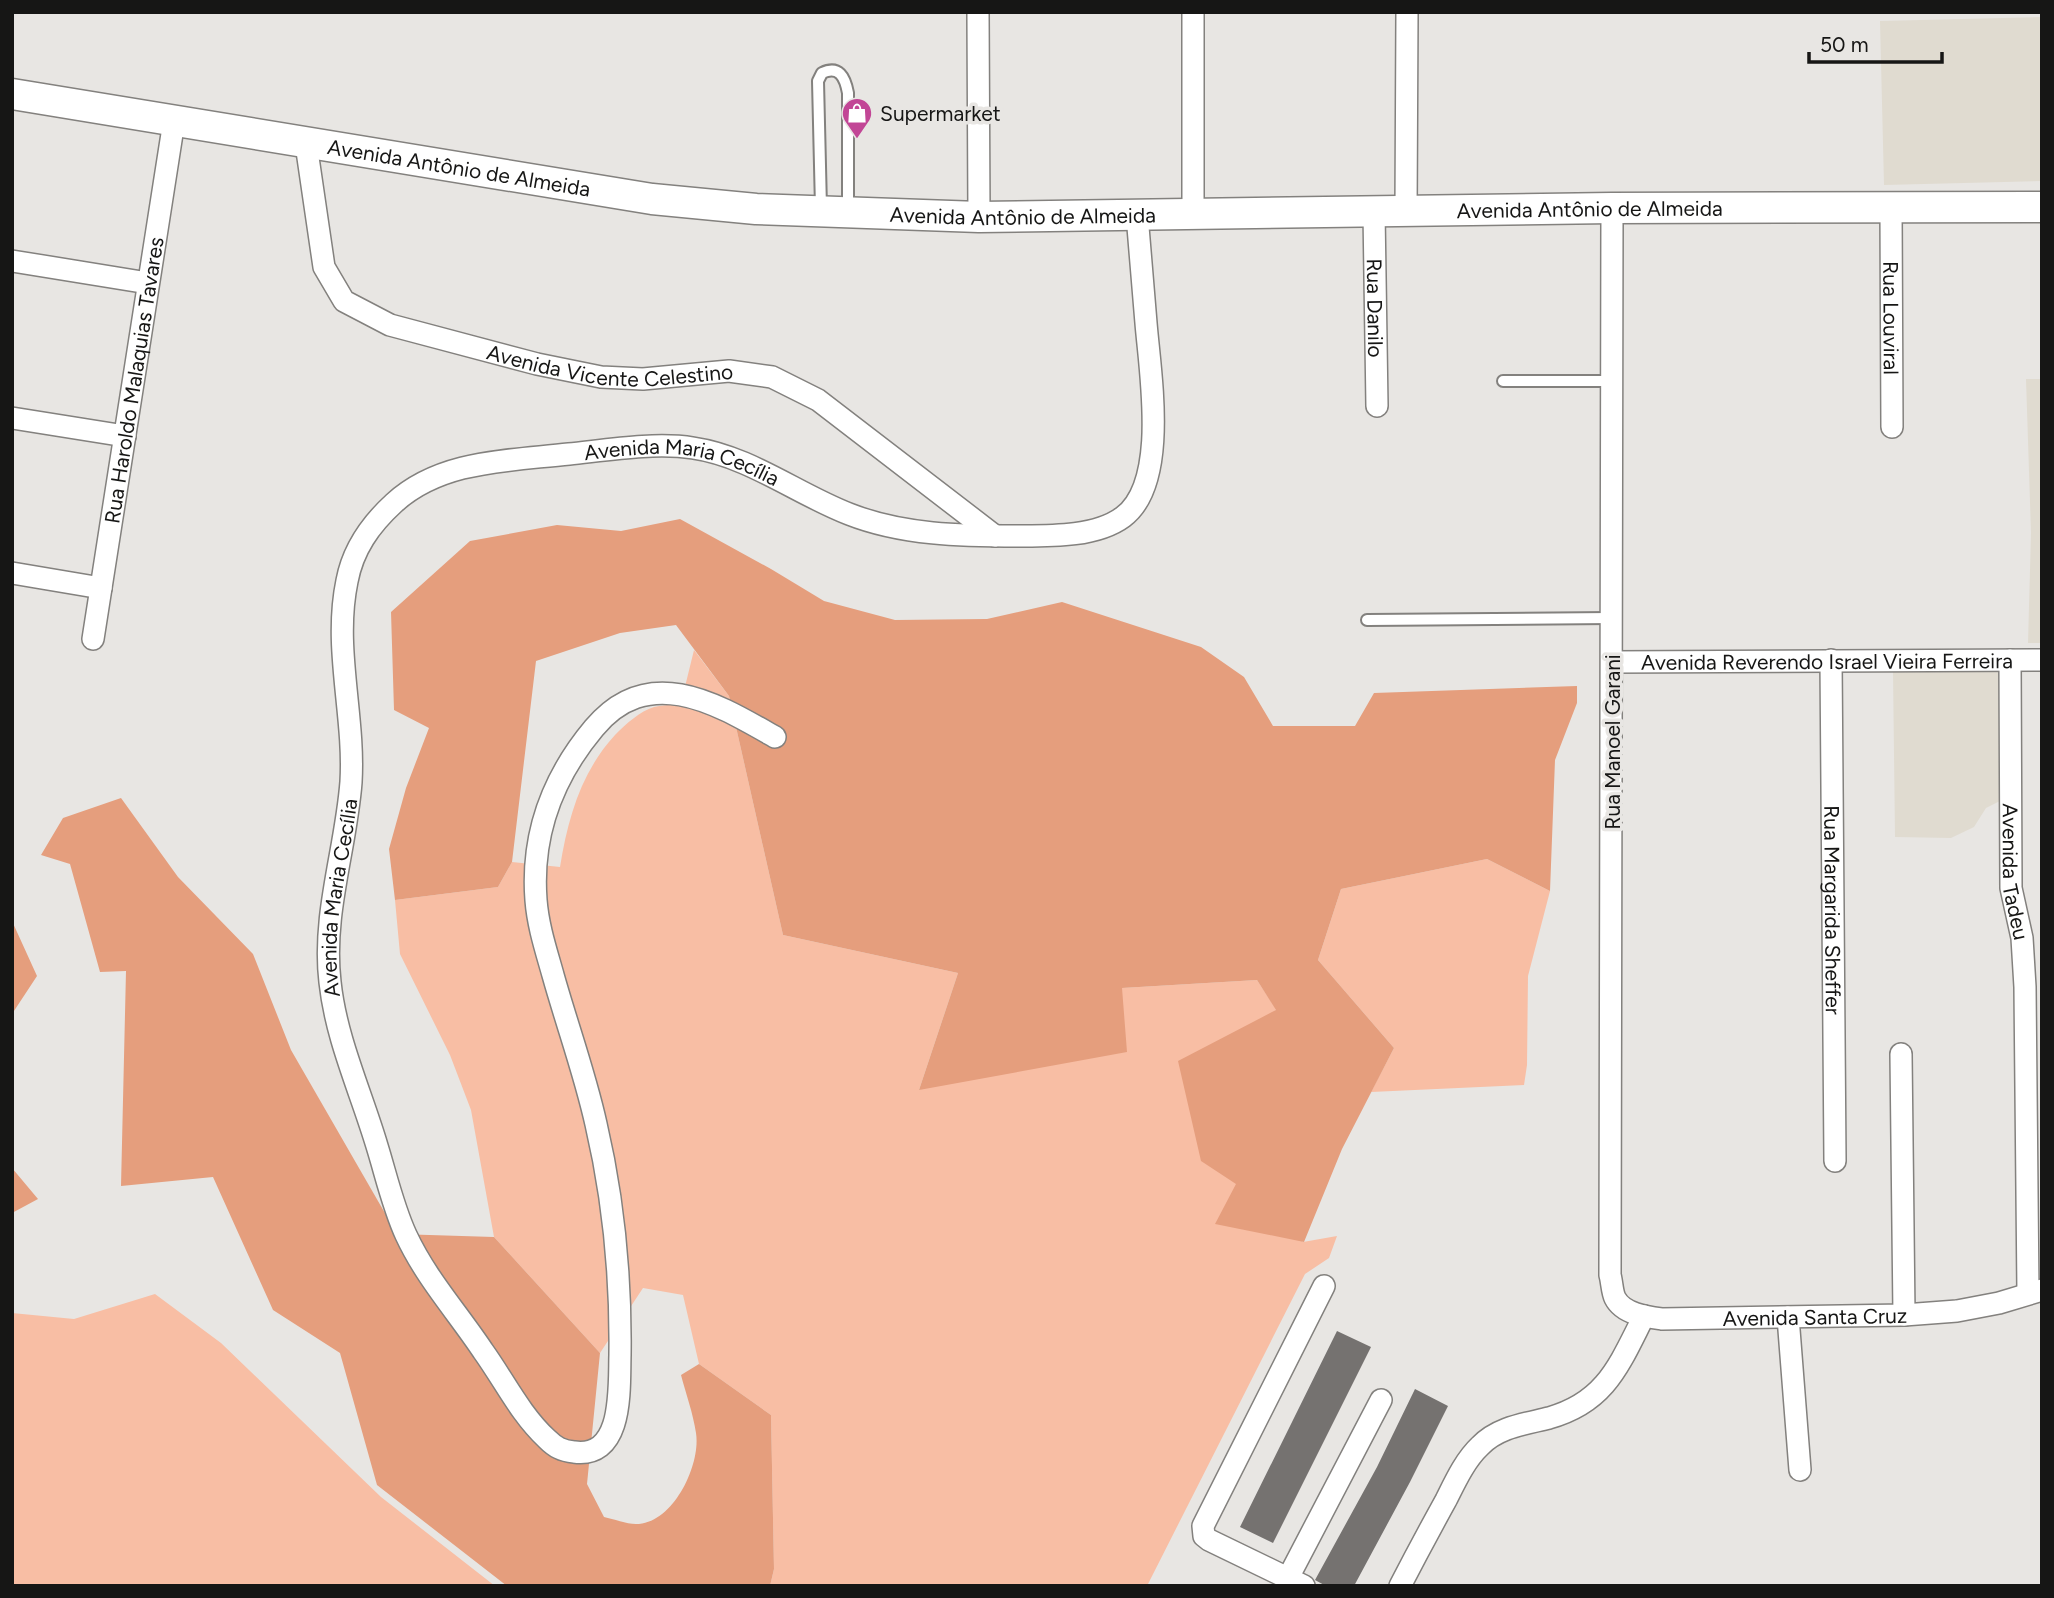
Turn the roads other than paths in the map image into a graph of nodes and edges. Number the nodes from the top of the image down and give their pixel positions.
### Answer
1 (978, 12) edge
2 (1194, 12) edge
3 (1407, 12) edge
4 (12, 94) edge
5 (174, 121) junction
6 (306, 144) junction
7 (2042, 206) edge
8 (1612, 208) junction
9 (1891, 208) junction
10 (835, 212) junction
11 (1374, 212) junction
12 (1406, 212) junction
13 (1193, 214) junction
14 (1137, 215) junction
15 (979, 217) junction
16 (12, 261) edge
17 (148, 283) junction
18 (1610, 381) junction
19 (1503, 382) dead end
20 (1377, 406) dead end
21 (12, 418) edge
22 (1892, 427) dead end
23 (125, 436) junction
24 (995, 536) junction
25 (12, 573) edge
26 (101, 588) junction
27 (1612, 618) junction
28 (1367, 620) dead end
29 (93, 639) dead end
30 (1831, 660) junction
31 (2010, 660) junction
32 (2042, 660) edge
33 (1612, 662) junction
34 (775, 737) dead end
35 (1901, 1054) dead end
36 (1835, 1161) dead end
37 (1610, 1275) joint
38 (1324, 1286) dead end
39 (2035, 1291) edge
40 (1904, 1315) junction
41 (1644, 1317) junction
42 (1788, 1317) junction
43 (1381, 1400) dead end
44 (1800, 1470) dead end
45 (1296, 1582) edge
46 (1400, 1586) edge

1 - 15 street
2 - 13 street
3 - 12 street
4 - 5 street, Avenida Antônio de Almeida
5 - 6 street, Avenida Antônio de Almeida
5 - 17 street, Rua Haroldo Malaquias Tavares
6 - 10 street, Avenida Antônio de Almeida
6 - 24 street, Avenida Vicente Celestino
7 - 9 street, Avenida Antônio de Almeida
8 - 9 street, Avenida Antônio de Almeida
8 - 12 street, Avenida Antônio de Almeida
8 - 18 street, Rua Manoel Garani
9 - 22 street, Rua Louviral
10 - 10 lane
10 - 15 street, Avenida Antônio de Almeida
11 - 12 street, Avenida Antônio de Almeida
11 - 13 street, Avenida Antônio de Almeida
11 - 20 street, Rua Danilo
13 - 14 street, Avenida Antônio de Almeida
14 - 15 street, Avenida Antônio de Almeida
14 - 24 street, Avenida Maria Cecília
16 - 17 street
17 - 23 street, Rua Haroldo Malaquias Tavares
18 - 19 lane
18 - 27 street, Rua Manoel Garani
21 - 23 street
23 - 26 street, Rua Haroldo Malaquias Tavares
24 - 34 street, Avenida Maria Cecília
25 - 26 street
26 - 29 street, Rua Haroldo Malaquias Tavares
27 - 28 lane
27 - 33 street, Rua Manoel Garani
30 - 31 street, Avenida Reverendo Israel Vieira Ferreira
30 - 33 street, Avenida Reverendo Israel Vieira Ferreira
30 - 36 street, Rua Margarida Sheffer
31 - 32 street, Avenida Reverendo Israel Vieira Ferreira
31 - 39 street, Avenida Tadeu
33 - 37 street, Rua Manoel Garani
35 - 40 street
37 - 41 street, Avenida Santa Cruz
38 - 45 street
39 - 40 street, Avenida Santa Cruz
40 - 42 street, Avenida Santa Cruz
41 - 42 street, Avenida Santa Cruz
41 - 46 street
42 - 44 street
43 - 45 street

